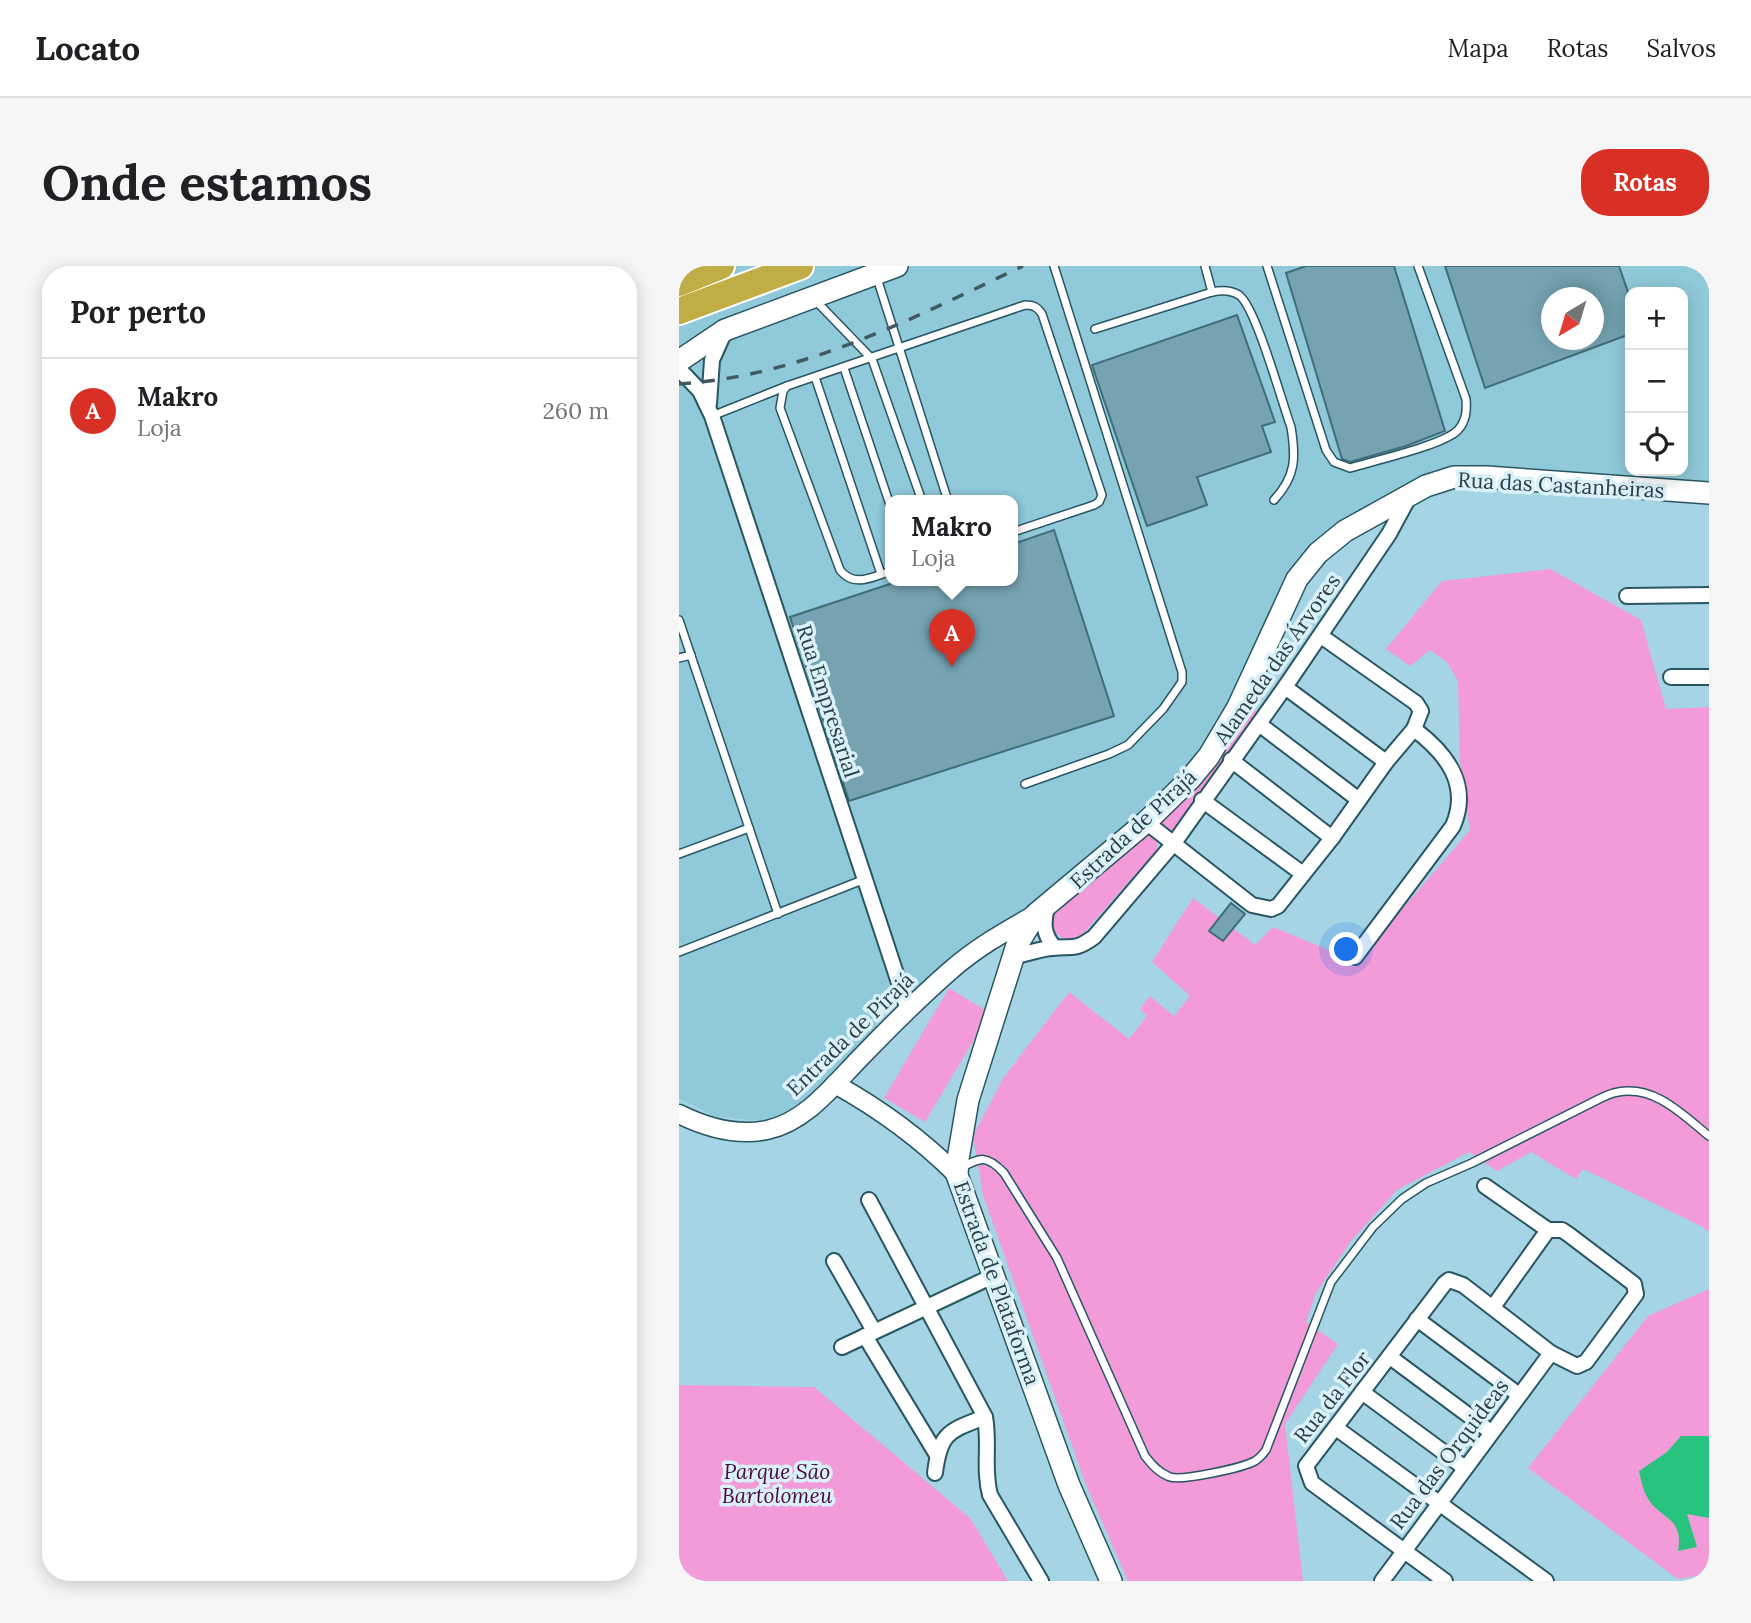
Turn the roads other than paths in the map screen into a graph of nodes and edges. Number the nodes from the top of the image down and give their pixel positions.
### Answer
1 (721, 266) edge
2 (800, 266) edge
3 (897, 266) edge
4 (1054, 266) edge
5 (1205, 266) edge
6 (1267, 266) edge
7 (1418, 266) edge
8 (1707, 266) edge
9 (1709, 272) edge
10 (876, 274) junction
11 (679, 283) edge
12 (1212, 292) junction
13 (813, 298) junction
14 (679, 312) edge
15 (1095, 329) dead end
16 (725, 330) junction
17 (899, 349) junction
18 (872, 359) junction
19 (679, 361) edge
20 (844, 368) junction
21 (679, 369) edge
22 (815, 377) junction
23 (787, 386) junction
24 (711, 411) junction
25 (1709, 494) edge
26 (887, 495) edge
27 (920, 495) edge
28 (946, 495) edge
29 (1409, 495) junction
30 (1275, 500) dead end
31 (1018, 530) edge
32 (885, 573) edge
33 (881, 574) junction
34 (1709, 595) edge
35 (1626, 596) dead end
36 (1288, 597) joint
37 (679, 620) edge
38 (1321, 636) junction
39 (691, 654) junction
40 (679, 658) edge
41 (1671, 677) dead end
42 (1709, 677) edge
43 (1285, 687) junction
44 (1259, 724) junction
45 (1414, 729) junction
46 (1231, 760) junction
47 (1386, 762) junction
48 (1025, 784) dead end
49 (1202, 800) junction
50 (1359, 800) junction
51 (1146, 822) junction
52 (749, 828) junction
53 (1332, 838) junction
54 (1174, 842) junction
55 (679, 854) edge
56 (1303, 873) junction
57 (865, 879) junction
58 (1042, 911) junction
59 (778, 914) junction
60 (1055, 947) junction
61 (679, 951) edge
62 (1013, 957) junction
63 (1355, 957) dead end
64 (908, 1010) junction
65 (835, 1084) junction
66 (679, 1114) edge
67 (1709, 1136) edge
68 (957, 1172) junction
69 (1485, 1186) dead end
70 (869, 1200) dead end
71 (1548, 1230) junction
72 (834, 1262) dead end
73 (993, 1276) junction
74 (1493, 1307) junction
75 (927, 1308) junction
76 (1417, 1319) junction
77 (870, 1333) junction
78 (842, 1347) dead end
79 (1551, 1353) junction
80 (1390, 1357) junction
81 (1362, 1392) junction
82 (1519, 1395) junction
83 (985, 1418) junction
84 (1336, 1428) junction
85 (1492, 1432) junction
86 (937, 1455) junction
87 (1465, 1468) junction
88 (935, 1473) dead end
89 (1438, 1504) junction
90 (1403, 1551) junction
91 (1542, 1580) edge
92 (1041, 1581) edge
93 (1111, 1581) edge
94 (1382, 1581) edge
95 (1445, 1581) edge

1 - 11 highway
2 - 14 highway
3 - 10 main road
4 - 48 lane
5 - 12 lane
6 - 7 lane
8 - 9 lane
10 - 13 main road
10 - 17 lane
12 - 15 lane
12 - 30 lane
13 - 16 main road
13 - 18 lane
16 - 19 main road
16 - 24 street, Rua Empresarial
17 - 18 lane
17 - 28 lane
17 - 31 lane
18 - 20 lane
18 - 27 lane
20 - 22 lane
20 - 26 lane
21 - 24 street, Rua Empresarial
22 - 23 lane
22 - 33 lane
23 - 24 lane
23 - 33 lane
24 - 57 street, Rua Empresarial
25 - 29 main road, Rua das Castanheiras
29 - 36 main road, Rua das Castanheiras
29 - 38 street, Alameda das Árvores
32 - 33 lane
34 - 35 street
36 - 51 main road, Estrada de Pirajá
37 - 39 lane
38 - 43 street, Alameda das Árvores
38 - 45 street
39 - 40 lane
39 - 52 lane
41 - 42 street
43 - 44 street, Alameda das Árvores
43 - 47 street
44 - 46 street, Alameda das Árvores
44 - 50 street
45 - 47 street
45 - 63 street
46 - 49 street, Alameda das Árvores
46 - 53 street
47 - 50 street
49 - 54 street, Alameda das Árvores
49 - 56 street
50 - 53 street
51 - 54 street
51 - 58 main road, Estrada de Pirajá
52 - 55 lane
52 - 59 lane
53 - 56 street
54 - 56 street
54 - 60 street, Alameda das Árvores
57 - 59 lane
57 - 64 street, Rua Empresarial
58 - 60 street
58 - 62 main road, Estrada de Plataforma
58 - 64 street, Entrada de Pirajá
59 - 61 lane
60 - 62 street, Alameda das Árvores
62 - 68 main road, Estrada de Plataforma
64 - 65 street, Entrada de Pirajá
65 - 66 street, Entrada de Pirajá
65 - 68 street
67 - 68 lane
68 - 73 main road, Estrada de Plataforma
69 - 71 street
70 - 75 street
71 - 74 street
71 - 79 street
72 - 77 street
73 - 75 street
73 - 93 main road, Estrada de Plataforma
74 - 76 street, Rua da Flor
74 - 79 street
75 - 77 street
75 - 83 street
76 - 80 street, Rua da Flor
76 - 82 street
77 - 78 street
77 - 86 street
79 - 82 street, Rua das Orquideas
80 - 81 street, Rua da Flor
80 - 85 street
81 - 84 street, Rua da Flor
81 - 87 street
82 - 85 street, Rua das Orquideas
83 - 86 street
83 - 92 street
84 - 89 street
84 - 90 street, Rua da Flor
85 - 87 street, Rua das Orquideas
86 - 88 street
87 - 89 street, Rua das Orquideas
89 - 90 street, Rua das Orquideas
89 - 91 street
90 - 94 street, Rua das Orquideas
90 - 95 street

